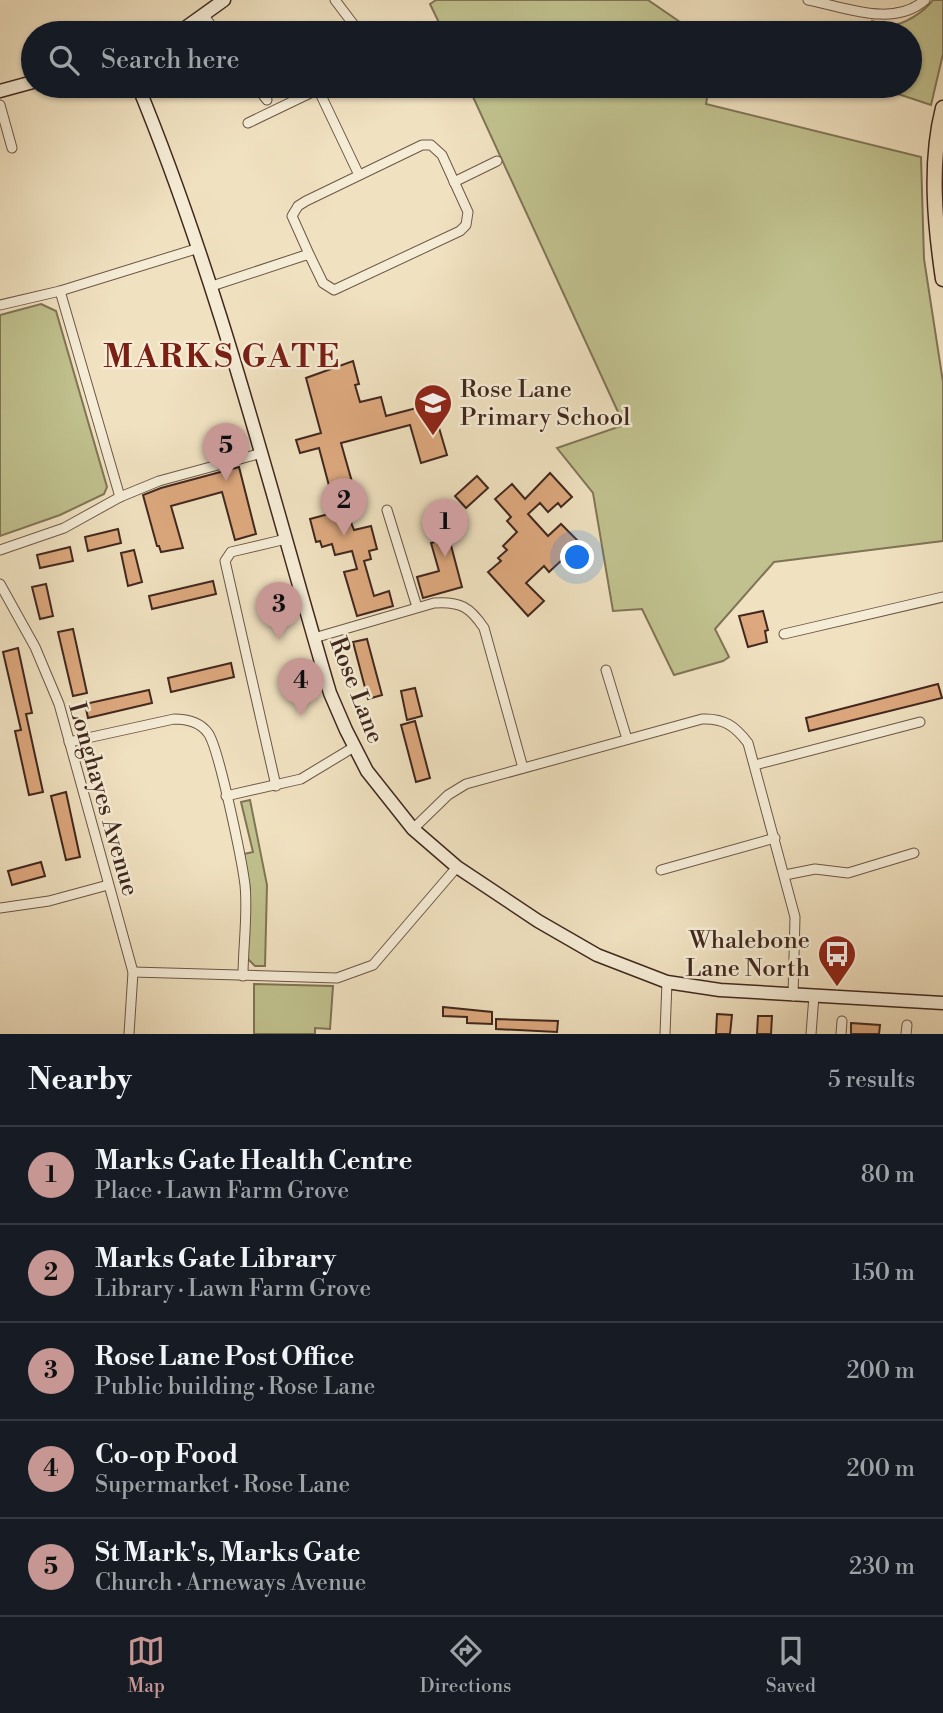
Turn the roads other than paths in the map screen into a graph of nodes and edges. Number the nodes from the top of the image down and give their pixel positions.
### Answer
1 (224, 0) edge
2 (335, 0) edge
3 (808, 0) edge
4 (925, 0) edge
5 (204, 16) junction
6 (196, 21) edge
7 (208, 21) edge
8 (351, 21) edge
9 (21, 85) edge
10 (0, 91) edge
11 (143, 98) edge
12 (300, 98) edge
13 (325, 98) edge
14 (0, 106) edge
15 (943, 108) edge
16 (248, 123) dead end
17 (12, 149) dead end
18 (497, 162) dead end
19 (359, 175) junction
20 (454, 182) junction
21 (200, 248) junction
22 (309, 254) junction
23 (943, 279) edge
24 (212, 286) junction
25 (60, 291) junction
26 (0, 305) edge
27 (262, 453) junction
28 (120, 497) junction
29 (387, 510) dead end
30 (286, 539) junction
31 (0, 550) edge
32 (0, 584) edge
33 (943, 597) edge
34 (417, 607) junction
35 (784, 634) dead end
36 (314, 638) junction
37 (606, 670) dead end
38 (920, 722) dead end
39 (627, 739) junction
40 (69, 742) junction
41 (354, 747) junction
42 (755, 765) junction
43 (523, 768) junction
44 (276, 786) junction
45 (226, 796) junction
46 (413, 828) junction
47 (775, 838) junction
48 (914, 853) dead end
49 (457, 867) junction
50 (661, 870) dead end
51 (785, 875) junction
52 (108, 885) junction
53 (0, 908) edge
54 (134, 972) junction
55 (243, 976) junction
56 (667, 982) junction
57 (793, 996) junction
58 (814, 996) junction
59 (943, 1003) edge
60 (842, 1021) dead end
61 (129, 1034) edge
62 (665, 1034) edge
63 (811, 1034) edge
64 (841, 1034) edge

1 - 5 street
2 - 8 street
3 - 4 street
5 - 6 street
5 - 7 street
9 - 10 street
11 - 21 street, Rose Lane
12 - 16 street
13 - 19 street
14 - 17 street
15 - 23 main road
18 - 20 street
19 - 20 street
19 - 22 street
20 - 22 street
21 - 24 street, Rose Lane
21 - 25 street
22 - 24 street
24 - 27 street, Rose Lane
25 - 26 street
25 - 28 street
27 - 28 street
27 - 30 street, Rose Lane
28 - 31 street
29 - 34 street
30 - 36 street, Rose Lane
30 - 44 street
32 - 40 street, Longhayes Avenue
33 - 35 street
34 - 36 street
34 - 43 street
36 - 41 street, Rose Lane
37 - 39 street
38 - 42 street
39 - 42 street
39 - 43 street
40 - 45 street
40 - 52 street, Longhayes Avenue
41 - 44 street
41 - 46 street, Rose Lane
42 - 47 street
43 - 46 street
44 - 45 street
45 - 55 street
46 - 49 street, Rose Lane
47 - 50 street
47 - 51 street
48 - 51 street
49 - 55 street
49 - 56 street, Rose Lane
51 - 57 street
52 - 53 street
52 - 54 street, Longhayes Avenue
54 - 55 street
54 - 61 street, Longhayes Avenue
56 - 57 street, Rose Lane
56 - 62 street
57 - 58 street, Rose Lane
58 - 59 street, Rose Lane
58 - 63 street
60 - 64 street

